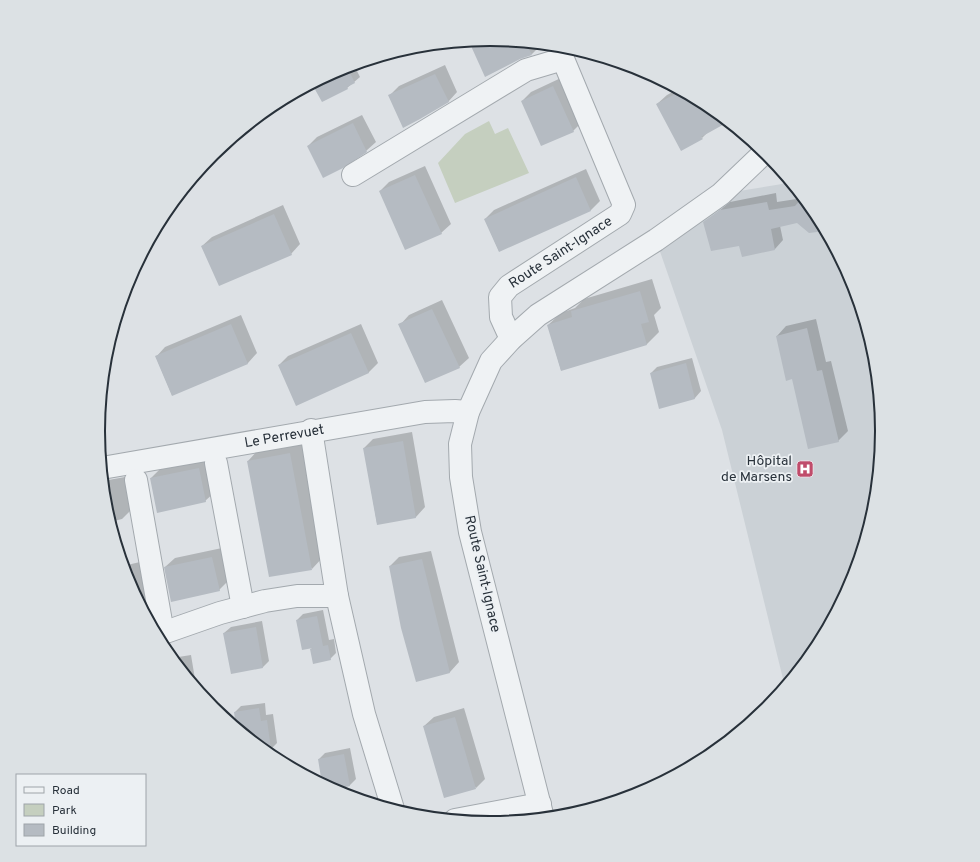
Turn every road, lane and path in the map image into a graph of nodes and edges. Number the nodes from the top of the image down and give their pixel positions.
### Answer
1 (564, 52) edge
2 (563, 53) edge
3 (760, 157) edge
4 (353, 175) dead end
5 (511, 339) junction
6 (468, 412) junction
7 (311, 430) junction
8 (216, 463) dead end
9 (107, 467) edge
10 (136, 480) dead end
11 (337, 596) junction
12 (243, 607) junction
13 (159, 626) edge
14 (163, 633) edge
15 (391, 803) edge
16 (541, 811) edge
17 (495, 816) edge

1 - 5 street, Route Saint-Ignace
2 - 4 street, Route Saint-Ignace
3 - 5 street, Route Saint-Ignace
5 - 6 street, Route Saint-Ignace
6 - 7 street, Le Perrevuet
6 - 16 street, Route Saint-Ignace
7 - 9 street, Le Perrevuet
7 - 11 street
8 - 12 street
10 - 13 street
11 - 12 street
11 - 15 street
12 - 14 street
16 - 17 street

